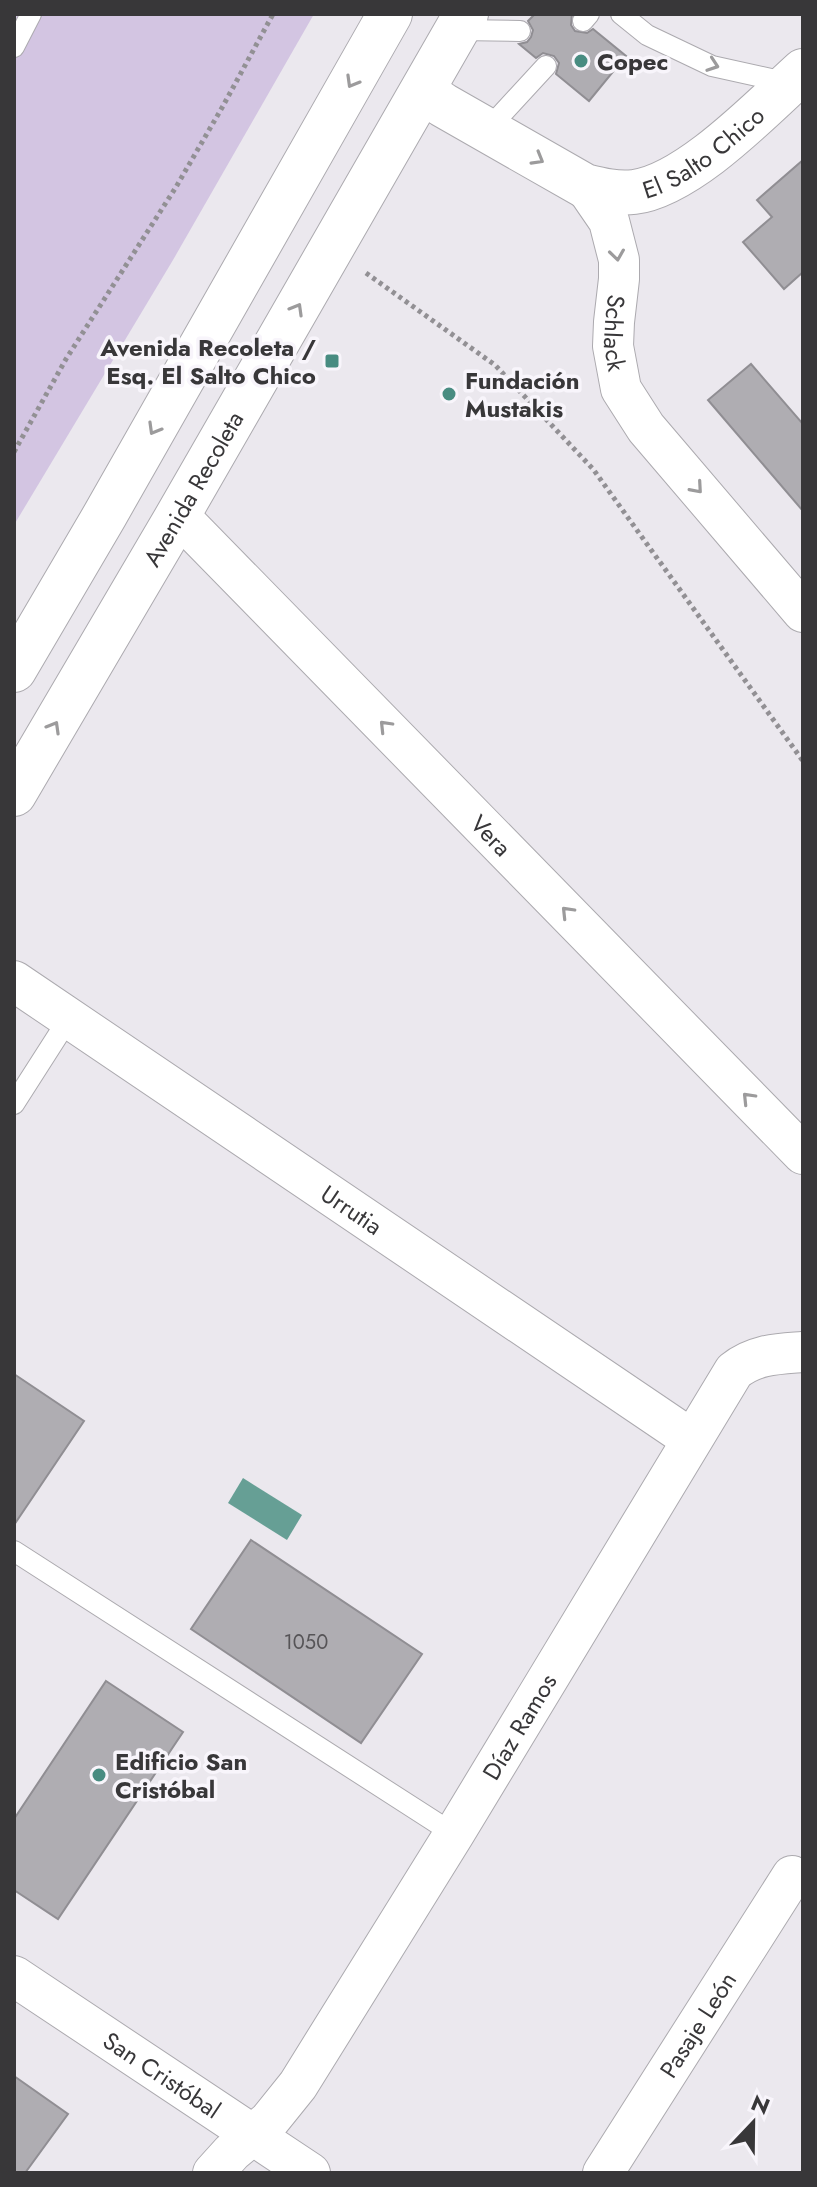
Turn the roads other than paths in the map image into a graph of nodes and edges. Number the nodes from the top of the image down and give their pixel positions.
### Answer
1 (31, 14) edge
2 (621, 14) edge
3 (388, 19) edge
4 (462, 22) edge
5 (520, 31) dead end
6 (14, 47) edge
7 (546, 66) dead end
8 (796, 77) edge
9 (423, 91) junction
10 (488, 129) junction
11 (585, 186) junction
12 (178, 515) junction
13 (803, 612) edge
14 (14, 670) edge
15 (14, 794) edge
16 (14, 981) edge
17 (69, 1018) junction
18 (14, 1104) edge
19 (803, 1154) edge
20 (803, 1352) edge
21 (691, 1439) junction
22 (14, 1551) edge
23 (454, 1834) junction
24 (792, 1876) dead end
25 (14, 1976) edge
26 (252, 2135) junction
27 (213, 2173) edge
28 (310, 2173) edge
29 (603, 2173) edge

1 - 6 lane
2 -> 8 lane
3 - 9 main road, Schlack
3 -> 14 main road
4 - 5 lane
4 - 9 main road, Avenida Recoleta
7 - 10 lane
8 - 11 main road, El Salto Chico
9 - 10 main road, Schlack
12 -> 9 main road, Avenida Recoleta
10 -> 11 main road, Schlack
11 -> 13 street, Schlack
15 -> 12 main road, Avenida Recoleta
19 -> 12 street, Vera
16 - 17 street, Urrutia
17 - 18 lane
17 - 21 street, Urrutia
20 - 21 street, Díaz Ramos
21 - 23 street, Díaz Ramos
22 - 23 lane
23 - 26 street, Díaz Ramos
24 - 29 street, Pasaje León
25 - 26 street, San Cristóbal
26 - 27 street, Díaz Ramos
26 - 28 street, San Cristóbal

